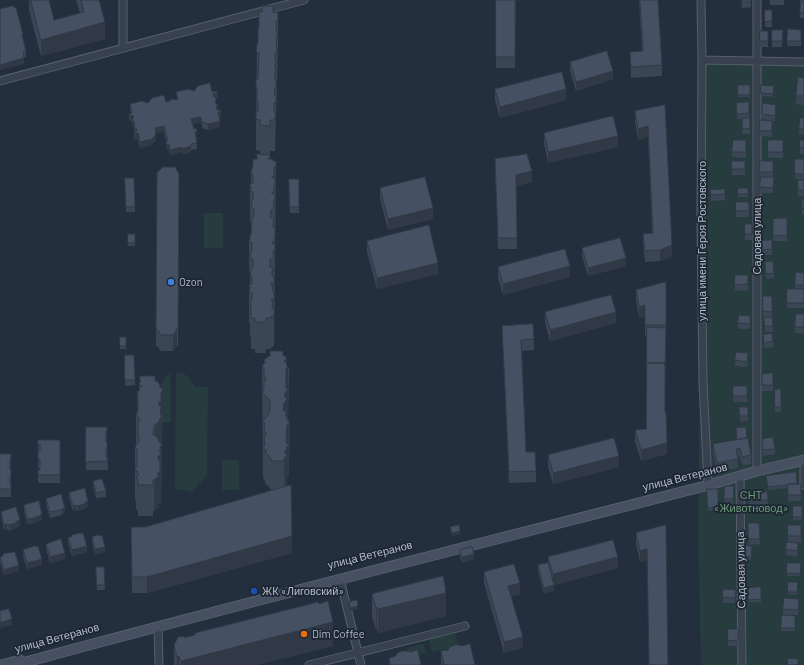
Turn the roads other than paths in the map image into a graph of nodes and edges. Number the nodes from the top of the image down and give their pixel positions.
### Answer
1 (123, 0) edge
2 (304, 0) edge
3 (701, 0) edge
4 (757, 0) edge
5 (123, 48) junction
6 (702, 60) junction
7 (757, 61) junction
8 (804, 62) edge
9 (0, 81) edge
10 (804, 460) edge
11 (757, 471) junction
12 (740, 476) junction
13 (708, 482) junction
14 (804, 485) edge
15 (340, 579) junction
16 (158, 626) junction
17 (466, 626) dead end
18 (358, 652) junction
19 (2, 665) edge
20 (15, 665) edge
21 (159, 665) edge
22 (309, 665) edge
23 (362, 665) edge
24 (742, 665) edge

1 - 5 street
2 - 5 street
3 - 6 street, улица имени Героя Ростовского
4 - 7 street, Садовая улица
5 - 9 street
6 - 7 street
6 - 13 street, улица имени Героя Ростовского
7 - 8 street
7 - 11 street, Садовая улица
10 - 11 street
10 - 14 street
11 - 12 street
12 - 13 street, улица Ветеранов
12 - 15 street, улица Ветеранов
12 - 24 street, Садовая улица
13 - 19 street, улица Ветеранов
15 - 16 street, улица Ветеранов
15 - 18 street
16 - 20 street, улица Ветеранов
16 - 21 street
17 - 18 street
18 - 22 street
18 - 23 street

